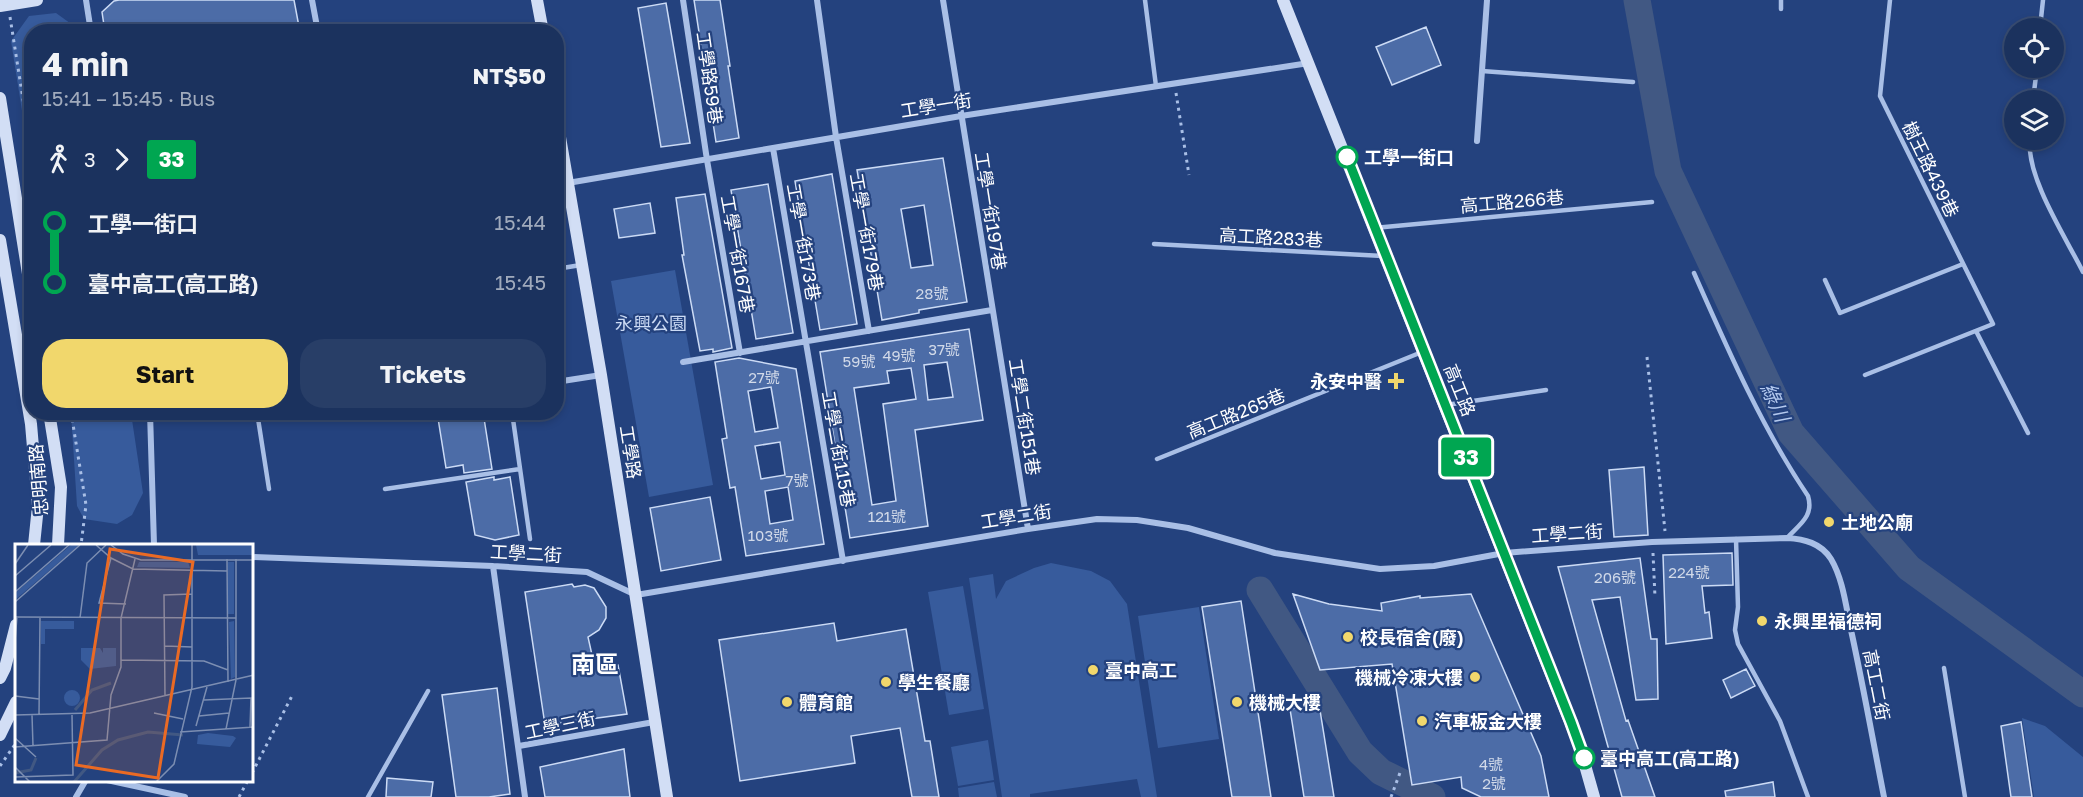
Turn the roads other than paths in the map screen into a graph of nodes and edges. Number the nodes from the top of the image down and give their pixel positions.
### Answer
1 (37, 0) edge
2 (86, 0) edge
3 (312, 0) edge
4 (537, 0) edge
5 (684, 0) edge
6 (817, 0) edge
7 (943, 0) edge
8 (1145, 0) edge
9 (1283, 0) edge
10 (1487, 0) edge
11 (1781, 0) edge
12 (1890, 0) edge
13 (2043, 0) edge
14 (4, 5) edge
15 (1781, 9) dead end
16 (2041, 18) edge
17 (89, 24) edge
18 (316, 24) edge
19 (542, 24) edge
20 (1309, 63) junction
21 (1482, 71) junction
22 (1633, 82) dead end
23 (1156, 86) junction
24 (0, 98) edge
25 (961, 116) junction
26 (836, 137) junction
27 (1477, 141) dead end
28 (772, 148) junction
29 (2029, 150) edge
30 (707, 160) junction
31 (564, 184) edge
32 (564, 192) edge
33 (1652, 202) dead end
34 (1374, 228) junction
35 (0, 240) edge
36 (1154, 244) dead end
37 (24, 249) edge
38 (1386, 256) junction
39 (1963, 264) junction
40 (582, 265) junction
41 (564, 268) edge
42 (2083, 272) edge
43 (1694, 273) dead end
44 (1825, 280) dead end
45 (992, 310) junction
46 (869, 331) junction
47 (1976, 331) junction
48 (806, 342) junction
49 (1425, 351) junction
50 (740, 353) junction
51 (683, 362) dead end
52 (601, 375) junction
53 (1864, 375) dead end
54 (564, 381) edge
55 (24, 382) edge
56 (1546, 390) dead end
57 (1446, 405) junction
58 (30, 420) edge
59 (50, 420) edge
60 (150, 420) edge
61 (257, 420) edge
62 (513, 420) edge
63 (2028, 433) dead end
64 (1157, 459) dead end
65 (520, 468) junction
66 (269, 489) dead end
67 (385, 489) dead end
68 (1028, 529) junction
69 (1787, 538) junction
70 (530, 539) dead end
71 (1736, 539) junction
72 (34, 544) edge
73 (58, 544) edge
74 (154, 544) edge
75 (1504, 553) junction
76 (254, 557) edge
77 (843, 561) junction
78 (493, 566) junction
79 (636, 595) junction
80 (15, 628) edge
81 (1944, 668) dead end
82 (2, 670) edge
83 (428, 691) dead end
84 (15, 704) edge
85 (654, 722) junction
86 (0, 735) edge
87 (519, 746) junction
88 (86, 782) edge
89 (116, 782) edge
90 (76, 797) edge
91 (185, 797) edge
92 (368, 797) edge
93 (525, 797) edge
94 (667, 797) edge
95 (1593, 797) edge
96 (1808, 797) edge
97 (1884, 797) edge
98 (1965, 797) edge

1 - 14 street
2 - 17 street
3 - 18 street
4 - 19 street
5 - 30 street, 工學路59巷
6 - 26 street, 工學一街179巷
7 - 25 street, 工學一街197巷
8 - 23 lane
9 - 20 street, 高工路
10 - 21 street
11 - 15 lane
12 - 39 lane, 樹王路439巷
13 - 16 lane
20 - 23 street, 工學一街
20 - 34 street, 高工路
21 - 22 lane
21 - 27 street
23 - 25 street, 工學一街
24 - 37 street
25 - 26 street, 工學一街
25 - 45 street, 工學一街197巷
26 - 28 street, 工學一街
26 - 46 street, 工學一街179巷
28 - 30 street, 工學一街
28 - 48 street, 工學一街173巷
29 - 42 lane
30 - 31 street, 工學一街
30 - 50 street, 工學一街167巷
32 - 40 street, 工學路
33 - 34 lane, 高工路266巷
34 - 38 street, 高工路
35 - 55 street, 忠明南路
36 - 38 lane, 高工路283巷
38 - 49 street, 高工路
39 - 44 lane
39 - 47 lane, 樹王路439巷
40 - 41 lane
40 - 52 street, 工學路
43 - 69 lane
45 - 46 street
45 - 68 street, 工學二街151巷
46 - 48 street
47 - 53 lane
47 - 63 lane
48 - 50 street
48 - 77 street, 工學二街115巷
49 - 57 street, 高工路
49 - 64 lane, 高工路265巷
50 - 51 street
52 - 54 street
52 - 79 street, 工學路
56 - 57 lane
57 - 75 street, 高工路
58 - 72 street, 忠明南路
59 - 73 street, 忠明南路
60 - 74 street
61 - 66 lane
62 - 65 lane
65 - 67 lane
65 - 70 lane
68 - 75 street, 工學二街
68 - 77 street, 工學二街
69 - 71 street, 工學二街
69 - 97 street, 高工二街
71 - 75 street, 工學二街
71 - 96 lane
75 - 95 street, 高工路
76 - 78 street, 工學二街
77 - 79 street, 工學二街
78 - 79 street, 工學二街
78 - 87 street
79 - 85 street, 工學路
80 - 82 street
81 - 98 lane
83 - 92 lane
84 - 86 street
85 - 87 street, 工學三街
85 - 94 street, 工學路
87 - 93 street, 工學三街
88 - 90 street
89 - 91 street

